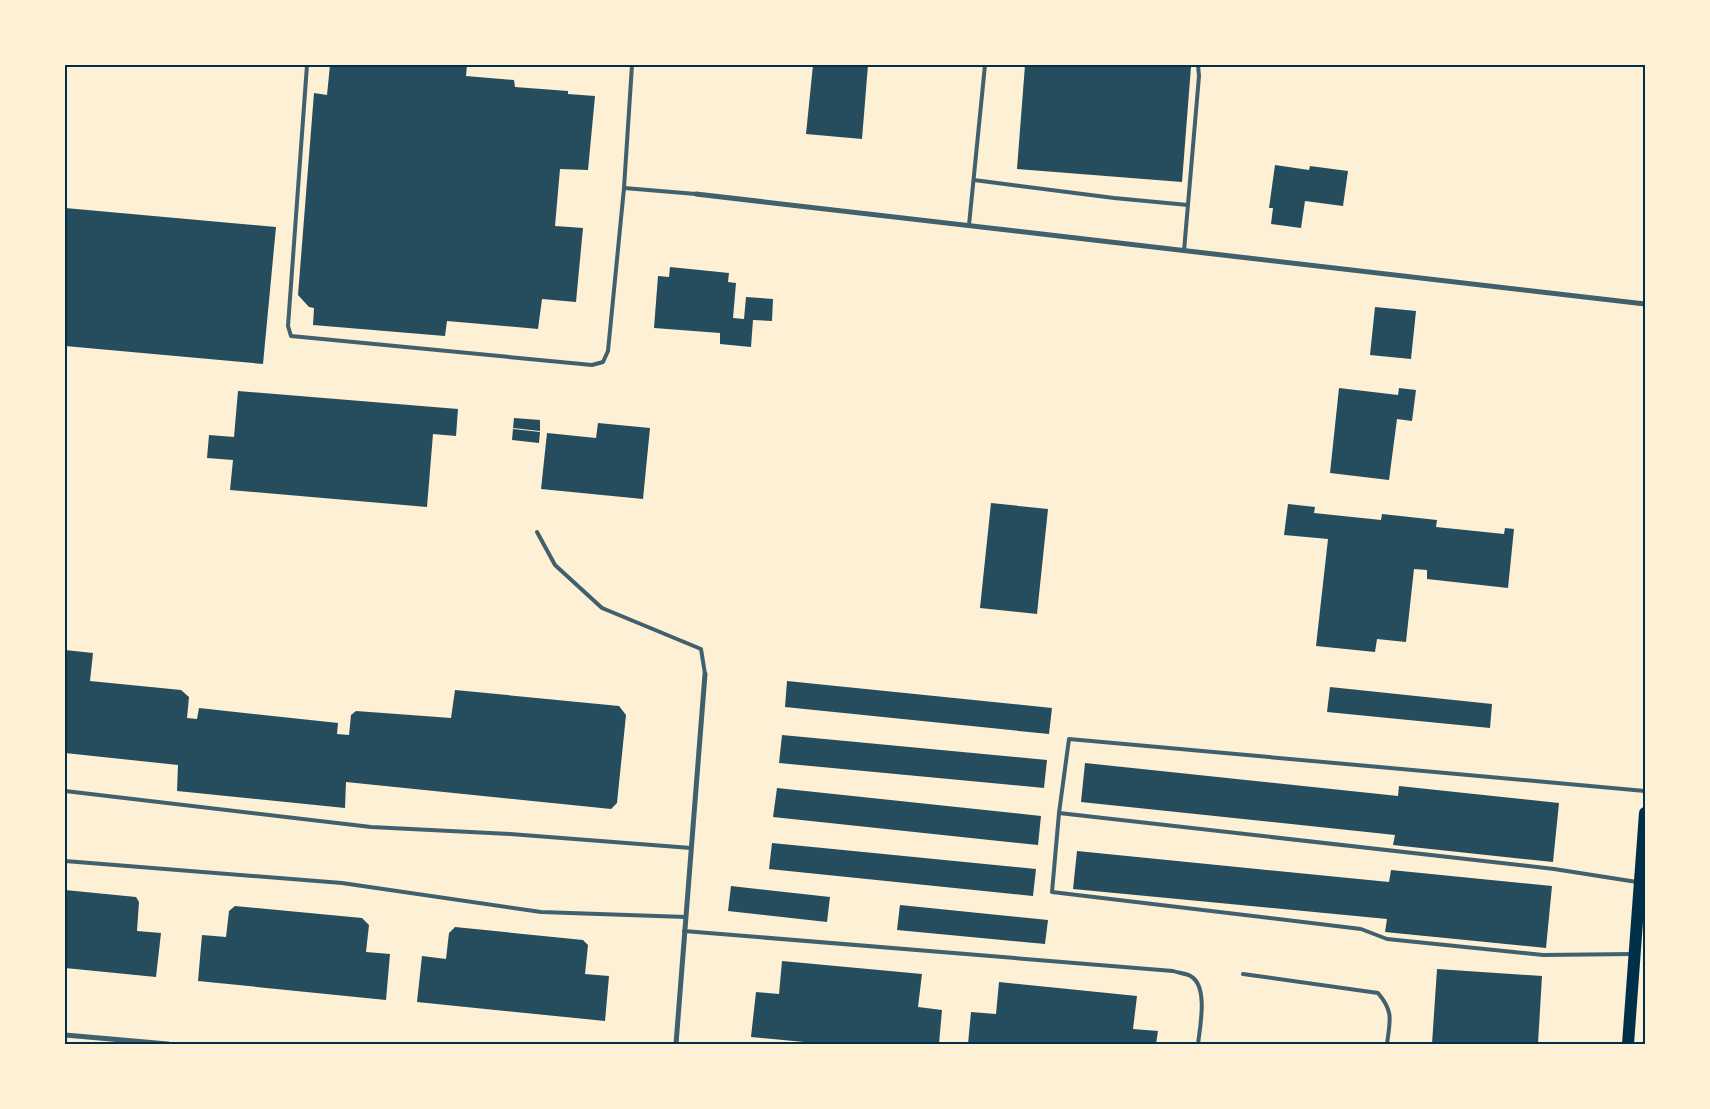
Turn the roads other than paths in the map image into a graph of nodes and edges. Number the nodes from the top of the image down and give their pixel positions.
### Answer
1 (307, 65) edge
2 (632, 65) edge
3 (985, 65) edge
4 (1198, 65) edge
5 (974, 180) junction
6 (624, 188) junction
7 (696, 194) joint
8 (1188, 205) junction
9 (970, 226) junction
10 (1184, 250) junction
11 (1645, 304) edge
12 (537, 532) dead end
13 (705, 674) joint
14 (65, 792) edge
15 (1645, 792) edge
16 (1059, 813) junction
17 (1645, 813) edge
18 (691, 848) junction
19 (65, 861) edge
20 (1640, 882) junction
21 (686, 917) junction
22 (684, 932) junction
23 (1634, 954) junction
24 (1243, 974) dead end
25 (65, 1035) edge
26 (168, 1044) edge
27 (676, 1044) edge
28 (1198, 1044) edge
29 (1387, 1044) edge
30 (1628, 1044) edge

1 - 6 lane
2 - 6 lane
3 - 5 lane
4 - 8 lane
5 - 8 lane
5 - 9 lane
6 - 7 lane
7 - 9 street
8 - 10 lane
9 - 10 street
10 - 11 street
12 - 13 lane
13 - 18 street
14 - 18 lane
15 - 16 lane
16 - 20 lane
16 - 23 lane
17 - 20 main road
18 - 21 street
19 - 21 lane
20 - 23 main road
21 - 22 street
22 - 27 street
22 - 28 lane
23 - 30 main road
24 - 29 lane
25 - 26 street

